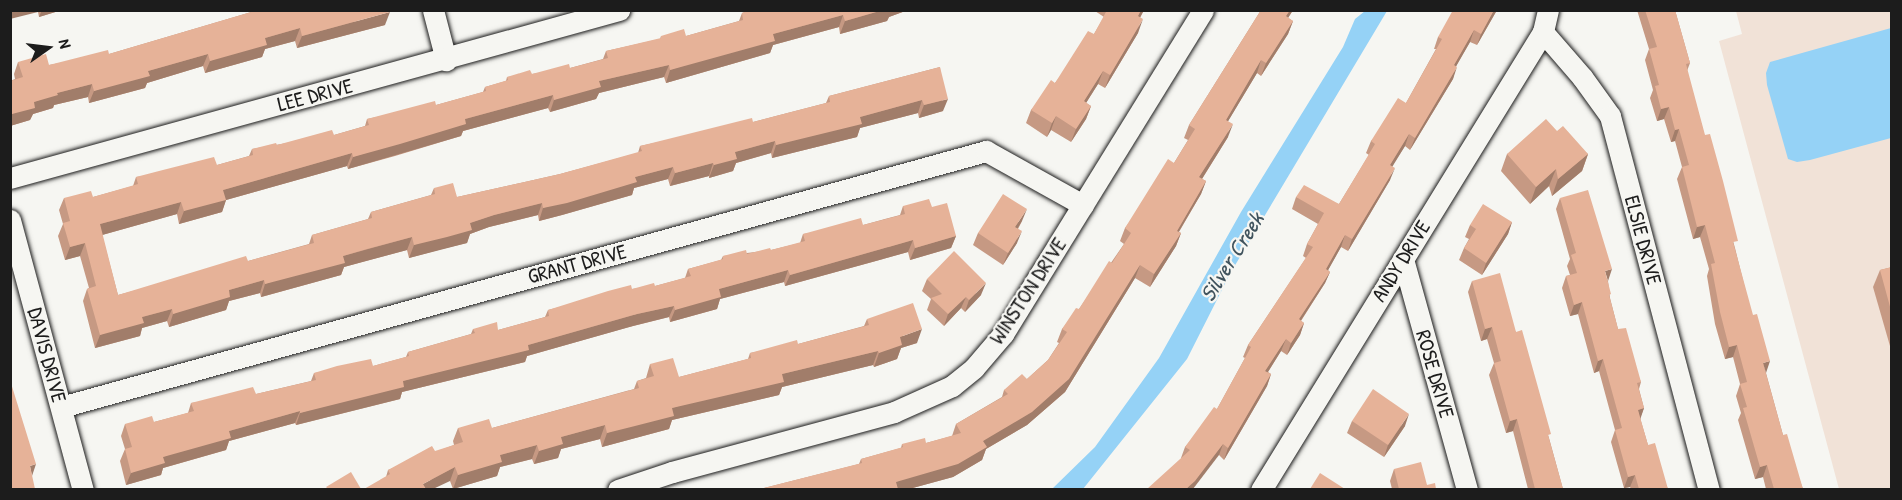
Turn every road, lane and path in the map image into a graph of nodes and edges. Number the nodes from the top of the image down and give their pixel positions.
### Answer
1 (433, 10) edge
2 (619, 10) edge
3 (1203, 10) edge
4 (1548, 10) edge
5 (1543, 32) junction
6 (446, 60) junction
7 (10, 178) edge
8 (1083, 205) junction
9 (10, 220) edge
10 (1403, 258) junction
11 (61, 407) junction
12 (83, 489) edge
13 (618, 489) edge
14 (1261, 489) edge
15 (1467, 489) edge
16 (1709, 489) edge

1 - 6 street
2 - 6 street, LEE DRIVE
3 - 8 street, WINSTON DRIVE
4 - 5 street
5 - 10 street, ANDY DRIVE
5 - 16 street, ELSIE DRIVE
6 - 7 street, LEE DRIVE
8 - 11 street, GRANT DRIVE
8 - 13 street, WINSTON DRIVE
9 - 11 street, DAVIS DRIVE
10 - 14 street, ANDY DRIVE
10 - 15 street, ROSE DRIVE
11 - 12 street, DAVIS DRIVE

